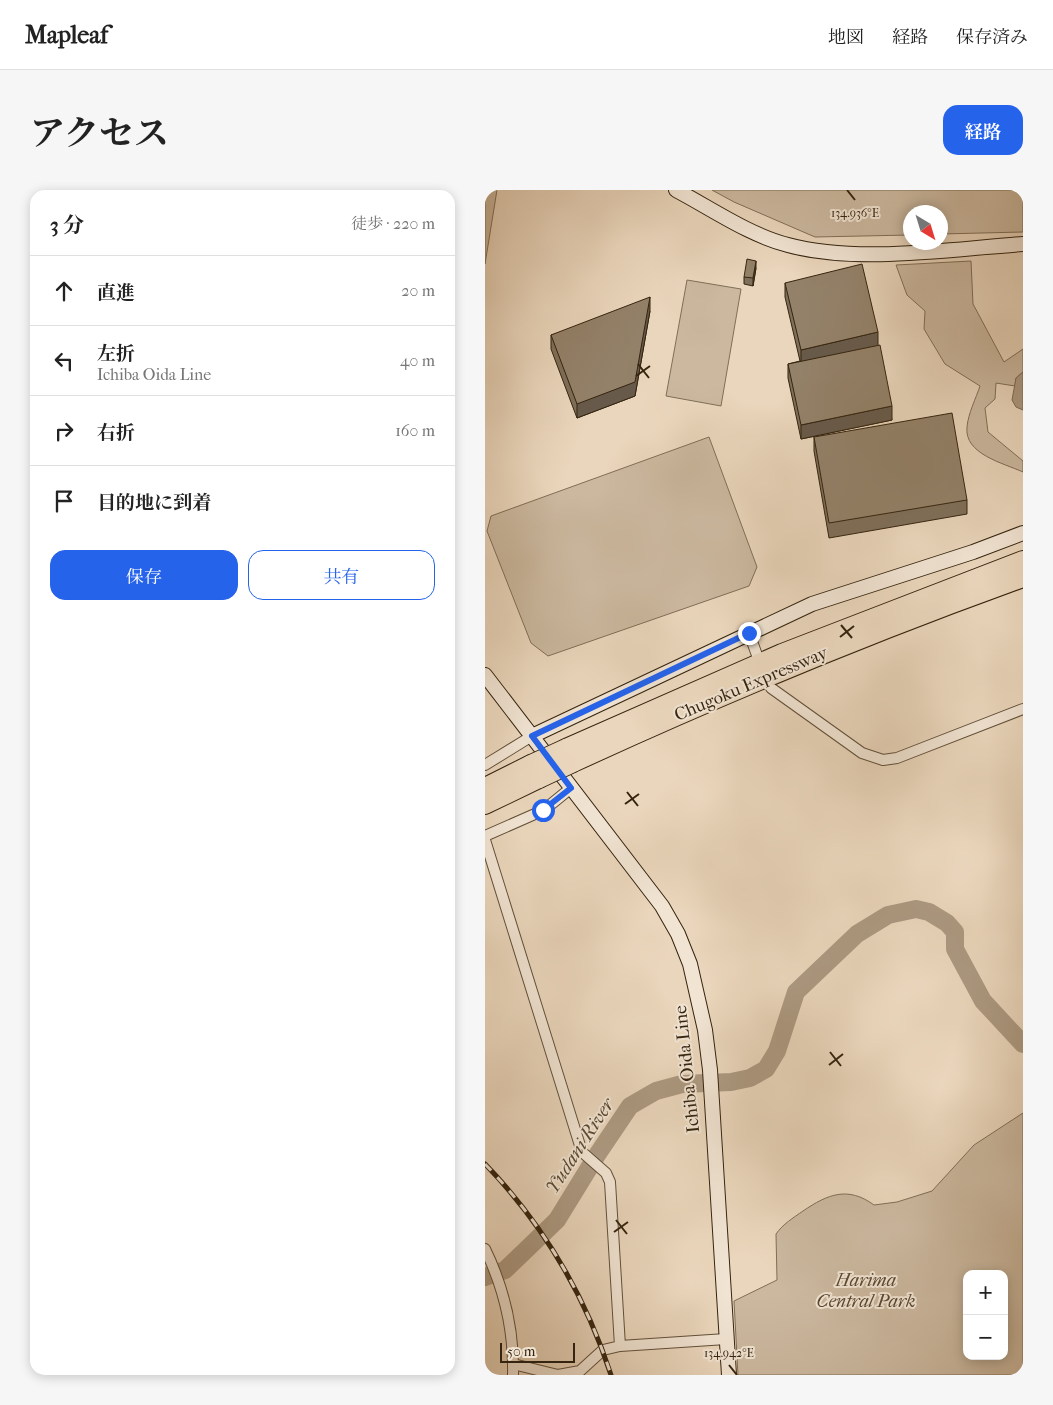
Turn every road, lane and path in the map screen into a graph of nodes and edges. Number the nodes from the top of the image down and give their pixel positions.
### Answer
1 (676, 190) edge
2 (1023, 244) edge
3 (1023, 533) edge
4 (1023, 560) edge
5 (1023, 578) edge
6 (749, 633) junction
7 (758, 658) dead end
8 (485, 675) edge
9 (771, 688) dead end
10 (1023, 709) edge
11 (532, 736) junction
12 (570, 755) junction
13 (485, 765) edge
14 (535, 771) junction
15 (485, 787) edge
16 (571, 788) junction
17 (485, 805) edge
18 (485, 836) edge
19 (485, 840) edge
20 (485, 1249) edge
21 (726, 1339) junction
22 (620, 1346) junction
23 (513, 1364) junction
24 (513, 1375) edge
25 (729, 1375) edge

1 - 2 street
3 - 6 street
4 - 12 highway, Chugoku Expressway
5 - 12 highway, Chugoku Expressway
6 - 7 street
6 - 11 street
8 - 11 street, Ichiba Oida Line
9 - 10 street
11 - 13 street
11 - 16 street, Ichiba Oida Line
12 - 14 highway, Chugoku Expressway, bridge
14 - 15 highway, Chugoku Expressway
14 - 17 highway, Chugoku Expressway
16 - 18 street
16 - 21 street, Ichiba Oida Line
19 - 22 street
20 - 23 street
21 - 22 street
21 - 25 street, Ichiba Oida Line
22 - 23 street
23 - 24 street

